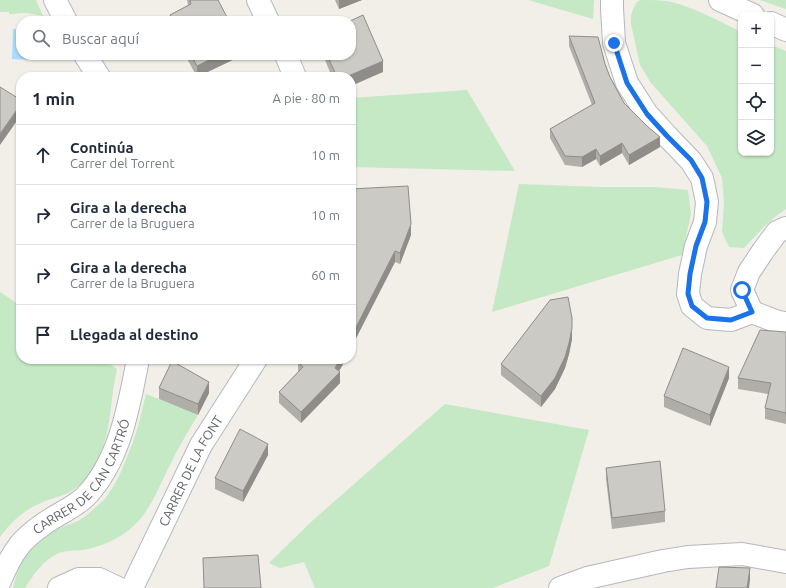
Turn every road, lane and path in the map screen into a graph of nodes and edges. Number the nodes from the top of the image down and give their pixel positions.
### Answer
1 (55, 0) edge
2 (258, 0) edge
3 (612, 0) edge
4 (720, 0) edge
5 (746, 12) edge
6 (63, 16) edge
7 (266, 16) edge
8 (774, 24) edge
9 (786, 30) edge
10 (88, 60) edge
11 (288, 60) edge
12 (96, 72) edge
13 (293, 72) edge
14 (786, 228) edge
15 (752, 312) junction
16 (786, 323) edge
17 (137, 364) edge
18 (253, 364) edge
19 (786, 562) edge
20 (0, 581) edge
21 (59, 588) edge
22 (118, 588) edge
23 (132, 588) edge
24 (560, 588) edge

1 - 6 street
2 - 7 street
3 - 15 street
4 - 5 street
8 - 9 street
10 - 12 street
11 - 13 street
14 - 15 street
15 - 16 street
17 - 20 street, CARRER DE CAN CARTRÓ
18 - 23 street, CARRER DE LA FONT
19 - 24 street
21 - 22 street

